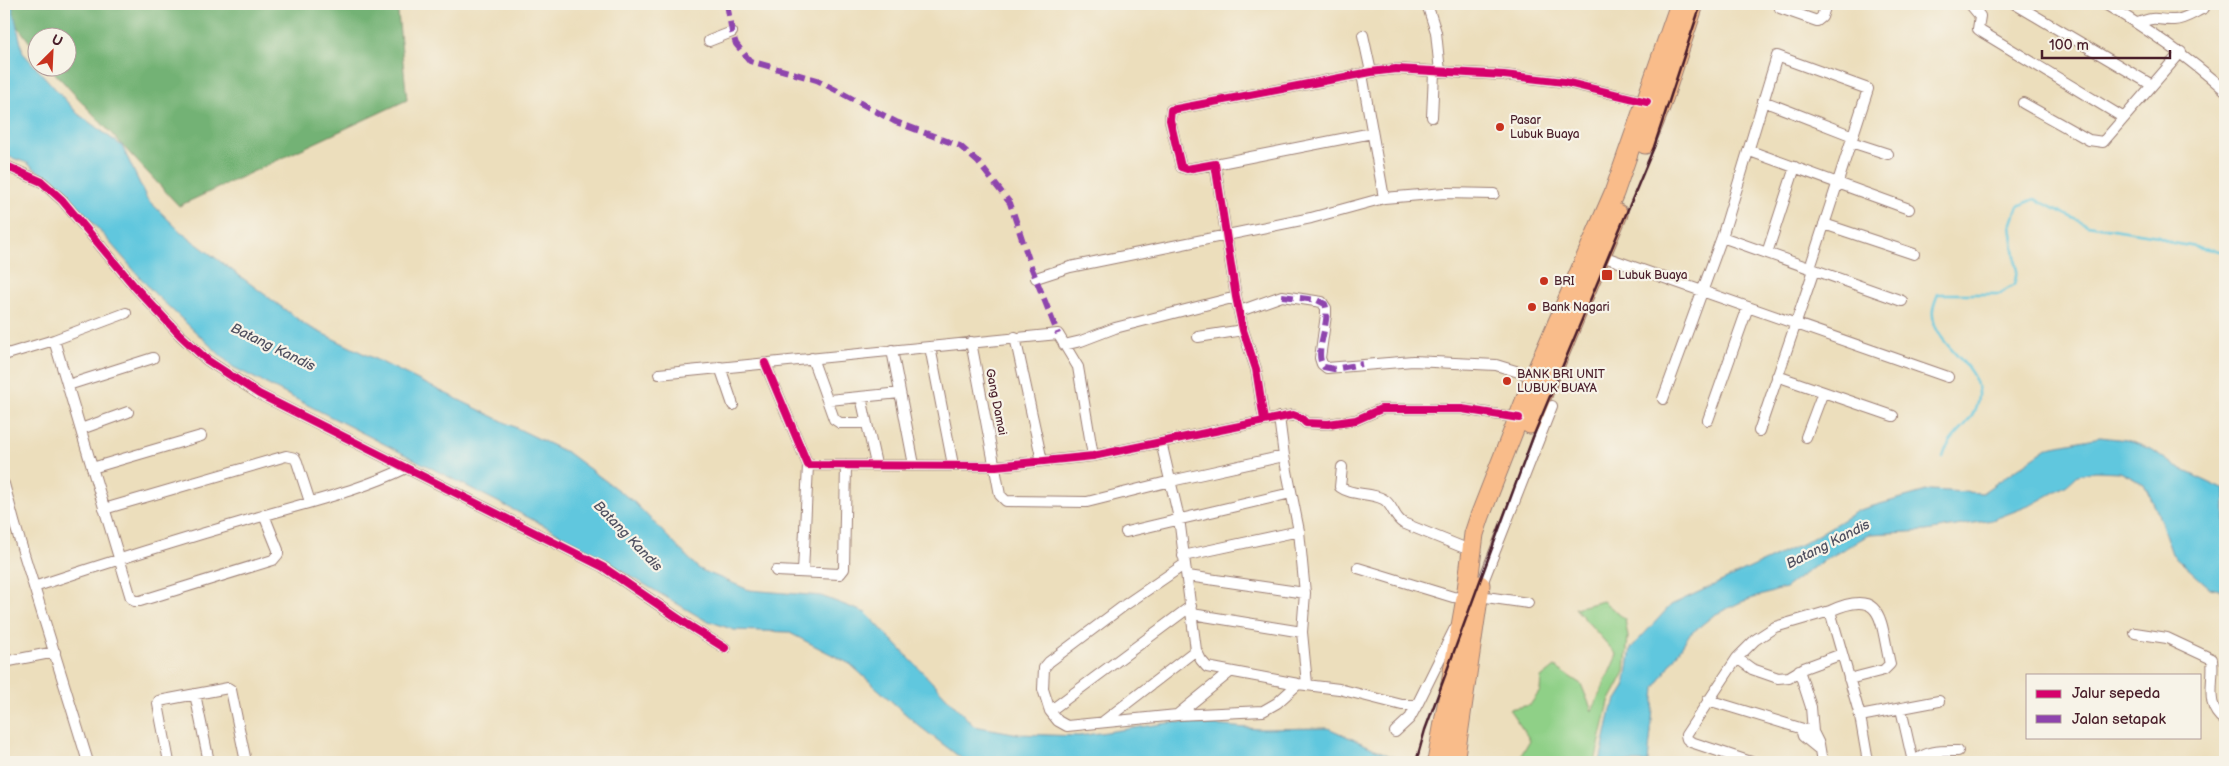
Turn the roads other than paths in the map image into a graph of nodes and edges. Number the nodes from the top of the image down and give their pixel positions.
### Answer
1 (1427, 4) edge
2 (1680, 4) edge
3 (1694, 4) edge
4 (1781, 4) edge
5 (1826, 4) edge
6 (1970, 4) edge
7 (2015, 4) edge
8 (2106, 4) edge
9 (2204, 8) dead end
10 (2138, 22) junction
11 (732, 32) dead end
12 (1363, 35) dead end
13 (709, 41) dead end
14 (2181, 52) junction
15 (1437, 72) junction
16 (1366, 73) junction
17 (2152, 86) junction
18 (2225, 90) edge
19 (1764, 101) junction
20 (1647, 102) junction
21 (2023, 103) dead end
22 (1432, 117) dead end
23 (2124, 118) junction
24 (1372, 133) junction
25 (1852, 139) junction
26 (1750, 151) junction
27 (1888, 154) dead end
28 (1215, 164) junction
29 (4, 165) edge
30 (1795, 167) junction
31 (1838, 182) junction
32 (1494, 194) dead end
33 (1384, 198) junction
34 (1909, 209) dead end
35 (1824, 224) junction
36 (1228, 235) junction
37 (1722, 237) junction
38 (1767, 253) junction
39 (1914, 254) dead end
40 (1602, 256) junction
41 (1812, 269) junction
42 (1036, 278) dead end
43 (1703, 292) junction
44 (1236, 297) junction
45 (1902, 301) dead end
46 (1748, 307) junction
47 (1240, 311) junction
48 (126, 313) dead end
49 (1797, 323) junction
50 (1243, 330) junction
51 (1015, 337) junction
52 (1198, 337) dead end
53 (54, 340) junction
54 (971, 342) junction
55 (1064, 344) junction
56 (930, 347) junction
57 (1555, 347) junction
58 (892, 350) junction
59 (4, 355) edge
60 (153, 358) dead end
61 (812, 358) junction
62 (765, 363) junction
63 (720, 368) junction
64 (1541, 373) junction
65 (659, 374) dead end
66 (1777, 376) junction
67 (1948, 377) dead end
68 (68, 385) junction
69 (1823, 392) junction
70 (900, 393) junction
71 (861, 396) junction
72 (1664, 399) dead end
73 (829, 400) junction
74 (733, 405) dead end
75 (1552, 406) dead end
76 (128, 412) dead end
77 (1892, 416) dead end
78 (1280, 417) junction
79 (1519, 418) junction
80 (1264, 420) junction
81 (1708, 420) dead end
82 (866, 423) junction
83 (81, 429) junction
84 (1758, 431) dead end
85 (201, 436) dead end
86 (1806, 437) dead end
87 (1161, 442) junction
88 (1093, 456) junction
89 (1284, 456) junction
90 (1042, 461) junction
91 (876, 464) junction
92 (808, 465) junction
93 (914, 465) junction
94 (953, 465) junction
95 (846, 466) junction
96 (996, 466) junction
97 (1342, 467) dead end
98 (92, 468) junction
99 (406, 468) junction
100 (1171, 481) junction
101 (4, 484) edge
102 (1291, 492) junction
103 (310, 502) junction
104 (104, 510) junction
105 (264, 515) junction
106 (1179, 518) junction
107 (1299, 531) junction
108 (1126, 532) dead end
109 (1472, 551) junction
110 (118, 558) junction
111 (1184, 560) junction
112 (1358, 568) dead end
113 (776, 571) dead end
114 (803, 572) junction
115 (1188, 576) junction
116 (34, 588) junction
117 (1304, 593) junction
118 (1473, 598) junction
119 (1528, 603) dead end
120 (1192, 610) junction
121 (1830, 611) junction
122 (1302, 632) junction
123 (2135, 634) dead end
124 (725, 648) dead end
125 (1196, 650) junction
126 (55, 652) junction
127 (1842, 654) junction
128 (1737, 658) junction
129 (4, 662) edge
130 (1799, 670) junction
131 (1230, 672) junction
132 (1849, 679) junction
133 (1302, 684) junction
134 (196, 694) junction
135 (1708, 700) junction
136 (1939, 701) dead end
137 (1417, 705) junction
138 (1901, 709) junction
139 (1050, 711) junction
140 (1177, 715) junction
141 (1860, 716) junction
142 (1104, 721) junction
143 (2225, 721) edge
144 (1801, 729) junction
145 (1395, 732) dead end
146 (1813, 732) junction
147 (1819, 749) junction
148 (1958, 751) dead end
149 (88, 762) edge
150 (169, 762) edge
151 (209, 762) edge
152 (246, 762) edge
153 (1437, 762) edge
154 (1454, 762) edge
155 (1751, 762) edge
156 (1822, 762) edge
157 (1868, 762) edge
158 (1913, 762) edge

1 - 15 street
2 - 20 highway
3 - 40 highway
4 - 5 street
6 - 23 street
7 - 17 street
8 - 10 street
9 - 10 street
10 - 14 street
11 - 13 street
12 - 16 street
14 - 17 street
14 - 18 street
15 - 16 street
15 - 20 street
15 - 22 street
16 - 24 street
16 - 28 street
17 - 23 street
19 - 25 street
19 - 25 street
19 - 26 street
20 - 57 highway
21 - 23 street
24 - 28 street
24 - 33 street
25 - 27 street
25 - 31 street
26 - 30 street
26 - 37 street
28 - 36 street
29 - 99 street
30 - 31 street
30 - 38 street
31 - 34 street
31 - 35 street
32 - 33 street
33 - 36 street
35 - 39 street
35 - 41 street
36 - 42 street
36 - 44 street
37 - 38 street
37 - 43 street
38 - 41 street
40 - 43 street
40 - 57 highway
41 - 45 street
41 - 49 street
43 - 46 street
43 - 72 street
44 - 47 street
44 - 55 street
46 - 49 street
46 - 81 street
47 - 50 street
47 - 64 street
48 - 53 street
49 - 66 street
49 - 67 street
50 - 52 street
50 - 80 street
51 - 54 street
51 - 55 street
51 - 90 street
53 - 59 street
53 - 68 street
54 - 56 street
54 - 96 street, Gang Damai
55 - 88 street
56 - 58 street
56 - 94 street
57 - 64 highway
58 - 61 street
58 - 70 street
60 - 68 street
61 - 62 street
61 - 73 street
62 - 63 street
62 - 92 street
63 - 65 street
63 - 74 street
64 - 79 highway
64 - 118 highway
66 - 69 street
66 - 84 street
68 - 83 street
69 - 77 street
69 - 86 street
70 - 71 street
70 - 93 street
71 - 73 street
71 - 82 street
73 - 82 street
75 - 118 street
76 - 83 street
78 - 79 street
78 - 80 street
78 - 89 street
79 - 109 highway
80 - 87 street
82 - 91 street
83 - 98 street
85 - 98 street
87 - 88 street
87 - 100 street
88 - 90 street
89 - 100 street, Gang Damai
89 - 102 street
90 - 96 street
91 - 93 street
91 - 95 street
92 - 95 street
92 - 114 street
93 - 94 street
94 - 96 street
95 - 114 street
96 - 100 street, Gang Damai
97 - 109 street
98 - 104 street
99 - 103 street
99 - 124 street
100 - 106 street
101 - 116 street
102 - 106 street
102 - 107 street
103 - 104 street
103 - 105 street
104 - 110 street
105 - 110 street
105 - 110 street
106 - 108 street
106 - 111 street
107 - 111 street
107 - 117 street
109 - 118 highway
110 - 116 street
111 - 115 street
111 - 139 street
112 - 118 street
113 - 114 street
115 - 117 street
115 - 120 street
116 - 126 street
117 - 122 street
118 - 119 street
118 - 137 street
118 - 153 highway
118 - 154 highway
120 - 122 street
120 - 125 street
120 - 139 street
121 - 127 street
121 - 128 street
121 - 132 street
122 - 133 street
123 - 143 street
125 - 131 street
125 - 142 street
126 - 129 street
126 - 149 street
127 - 130 street
127 - 132 street
128 - 130 street
128 - 135 street
130 - 146 street
131 - 133 street
131 - 140 street
132 - 141 street
133 - 137 street
133 - 140 street
134 - 150 street
134 - 151 street
134 - 152 street
135 - 144 street
135 - 155 street
136 - 138 street
137 - 145 street
138 - 141 street
138 - 158 street
139 - 142 street
140 - 142 street
141 - 157 street
144 - 146 street
144 - 147 street
146 - 147 street
147 - 156 street
148 - 158 street

